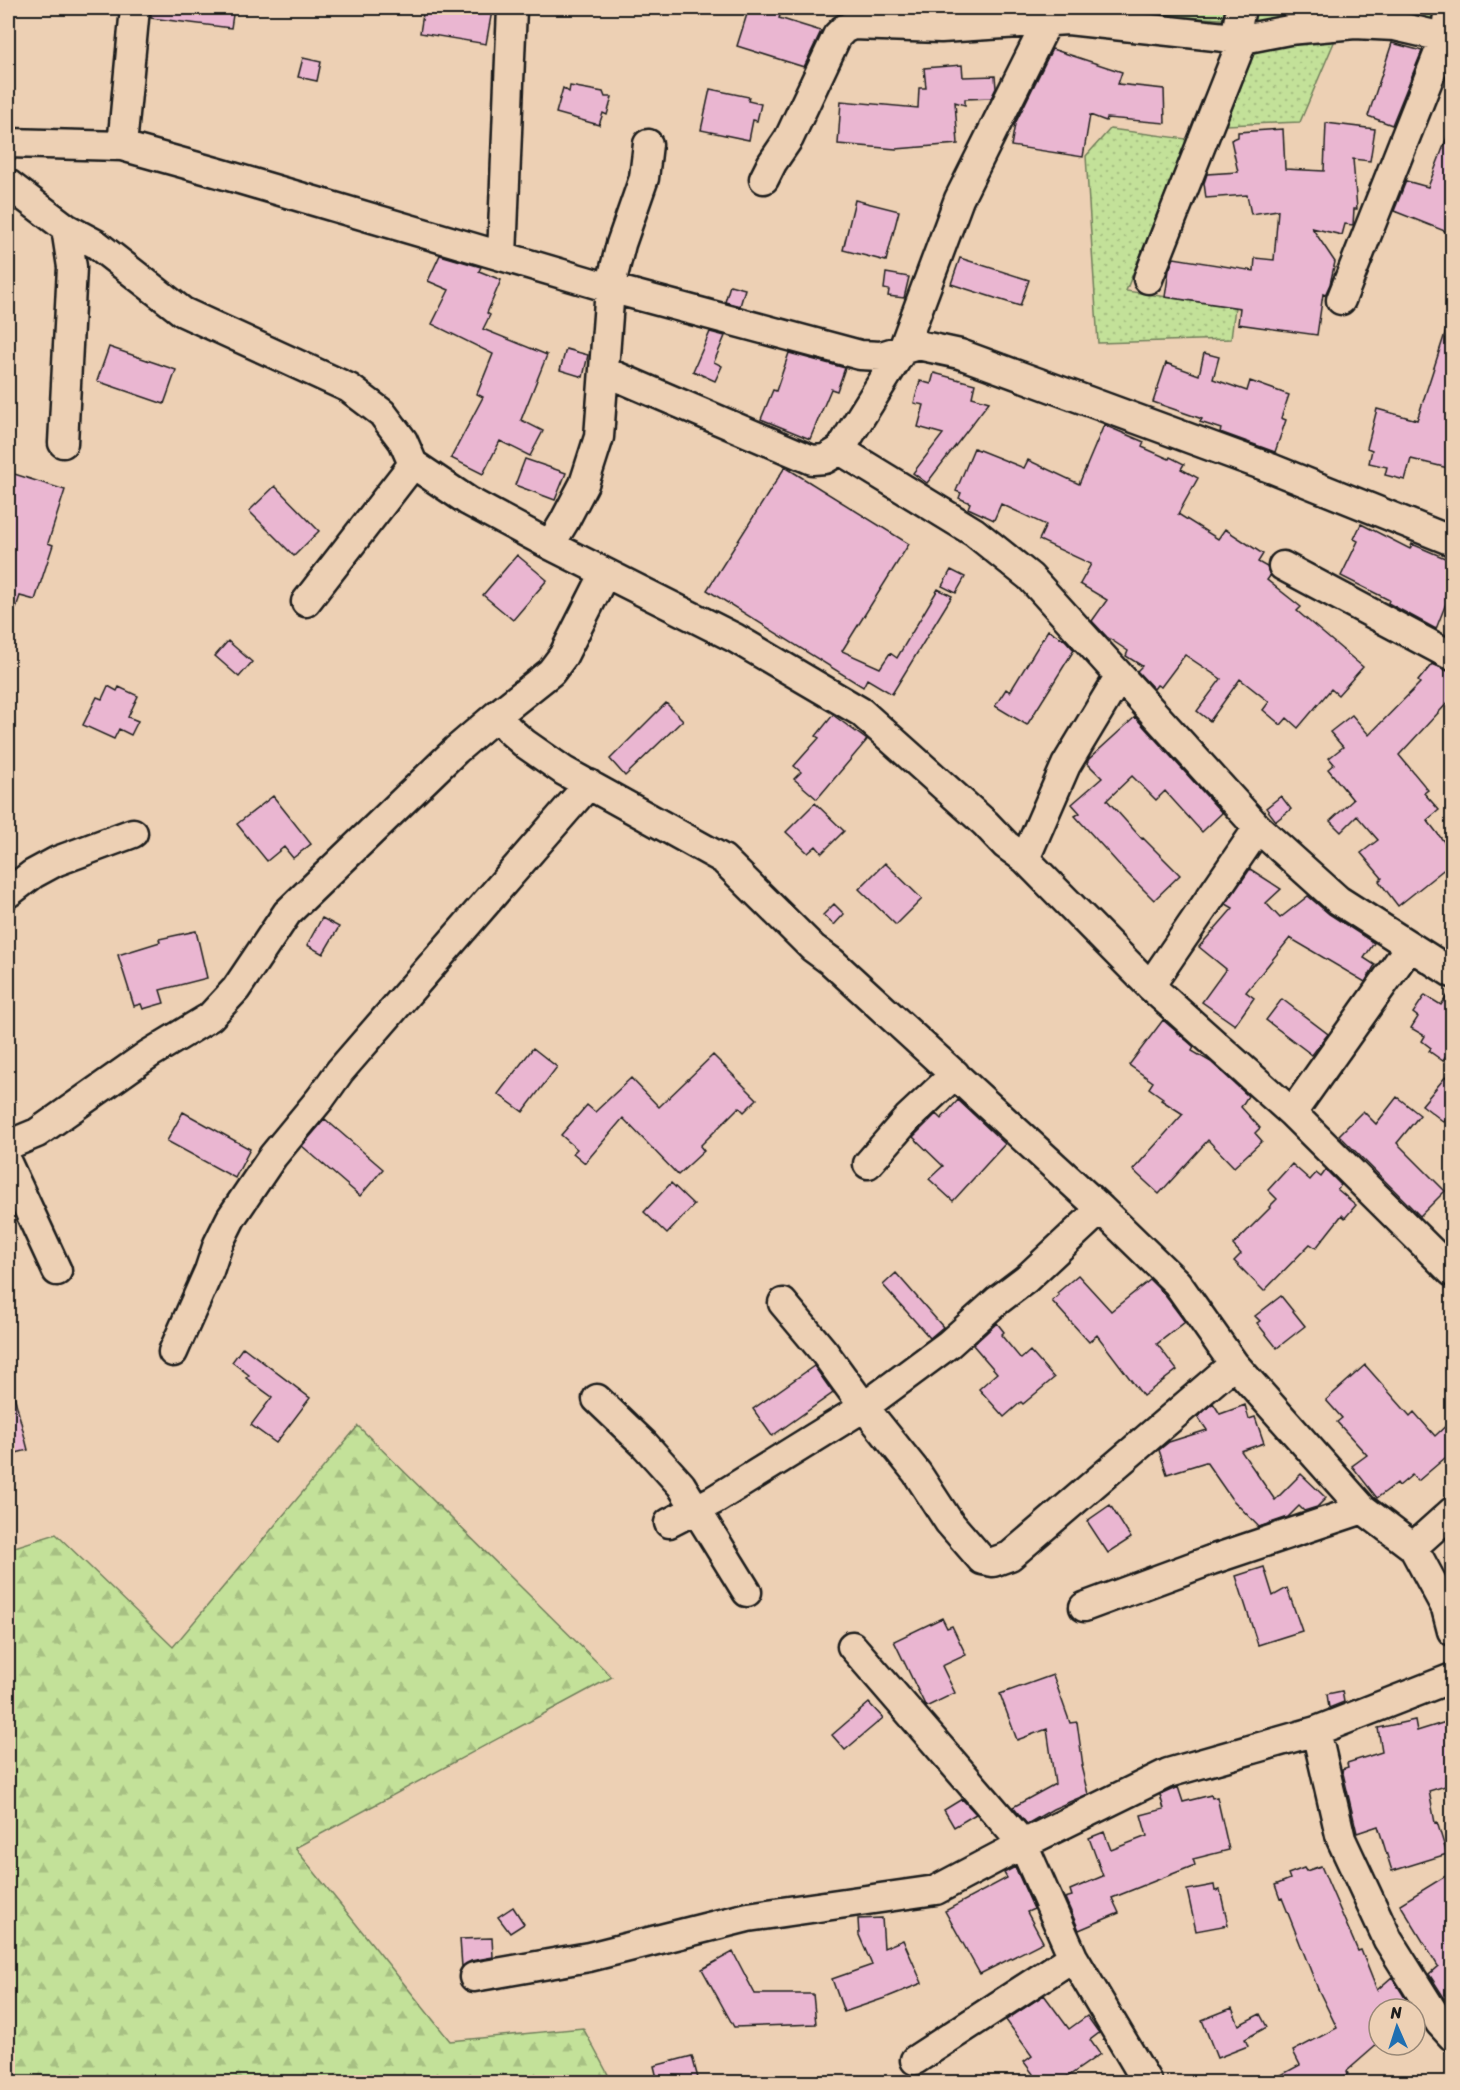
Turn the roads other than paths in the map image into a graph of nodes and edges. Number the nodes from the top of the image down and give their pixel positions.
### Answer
1 (135, 8) edge
2 (512, 8) edge
3 (1241, 8) edge
4 (1449, 8) edge
5 (1051, 14) edge
6 (1239, 38) junction
7 (1448, 38) edge
8 (8, 143) edge
9 (648, 144) dead end
10 (122, 146) junction
11 (764, 180) dead end
12 (8, 184) edge
13 (66, 228) junction
14 (502, 256) junction
15 (1148, 279) dead end
16 (610, 288) junction
17 (1341, 300) dead end
18 (903, 349) junction
19 (604, 370) junction
20 (63, 443) dead end
21 (840, 450) junction
22 (413, 464) junction
23 (1452, 541) edge
24 (550, 545) junction
25 (1283, 566) dead end
26 (605, 573) junction
27 (306, 602) dead end
28 (1452, 652) edge
29 (1119, 677) junction
30 (497, 715) junction
31 (589, 784) junction
32 (1258, 828) junction
33 (133, 833) dead end
34 (1025, 859) junction
35 (8, 893) edge
36 (1410, 946) junction
37 (1452, 973) edge
38 (1150, 986) junction
39 (955, 1074) junction
40 (1292, 1113) junction
41 (8, 1145) edge
42 (868, 1164) dead end
43 (8, 1165) edge
44 (1101, 1209) junction
45 (57, 1271) dead end
46 (1452, 1272) edge
47 (783, 1303) dead end
48 (173, 1352) dead end
49 (1234, 1364) junction
50 (597, 1399) dead end
51 (864, 1407) junction
52 (697, 1509) junction
53 (1363, 1509) junction
54 (1452, 1512) edge
55 (669, 1523) dead end
56 (1413, 1547) junction
57 (747, 1592) dead end
58 (1084, 1607) dead end
59 (1452, 1631) edge
60 (852, 1646) dead end
61 (1452, 1678) edge
62 (1316, 1731) junction
63 (1023, 1844) junction
64 (1073, 1957) junction
65 (474, 1977) dead end
66 (1452, 2036) edge
67 (915, 2060) dead end
68 (1147, 2082) edge

1 - 10 street
2 - 14 street
3 - 6 street
4 - 7 street
5 - 6 street
5 - 11 street
5 - 18 street
6 - 7 street
6 - 15 street
7 - 17 street
8 - 10 street
9 - 16 street
10 - 14 street
12 - 13 street
13 - 20 street
13 - 22 street
14 - 16 street
16 - 18 street
16 - 19 street
18 - 21 street
18 - 23 street
19 - 21 street
19 - 24 street
21 - 29 street
22 - 24 street
22 - 27 street
24 - 26 street
25 - 28 street
26 - 30 street
26 - 34 street
29 - 32 street
29 - 34 street
30 - 31 street
30 - 41 street
31 - 39 street
31 - 48 street
32 - 36 street
32 - 38 street
33 - 35 street
34 - 38 street
36 - 37 street
36 - 40 street
38 - 40 street
39 - 42 street
39 - 44 street
40 - 46 street
43 - 45 street
44 - 49 street
44 - 51 street
47 - 51 street
49 - 51 street
49 - 53 street
50 - 52 street
51 - 52 street
52 - 55 street
52 - 57 street
53 - 56 street
53 - 58 street
54 - 56 street
56 - 59 street
60 - 63 street
61 - 62 street
62 - 63 street
62 - 66 street
63 - 64 street
63 - 65 street
64 - 67 street
64 - 68 street

